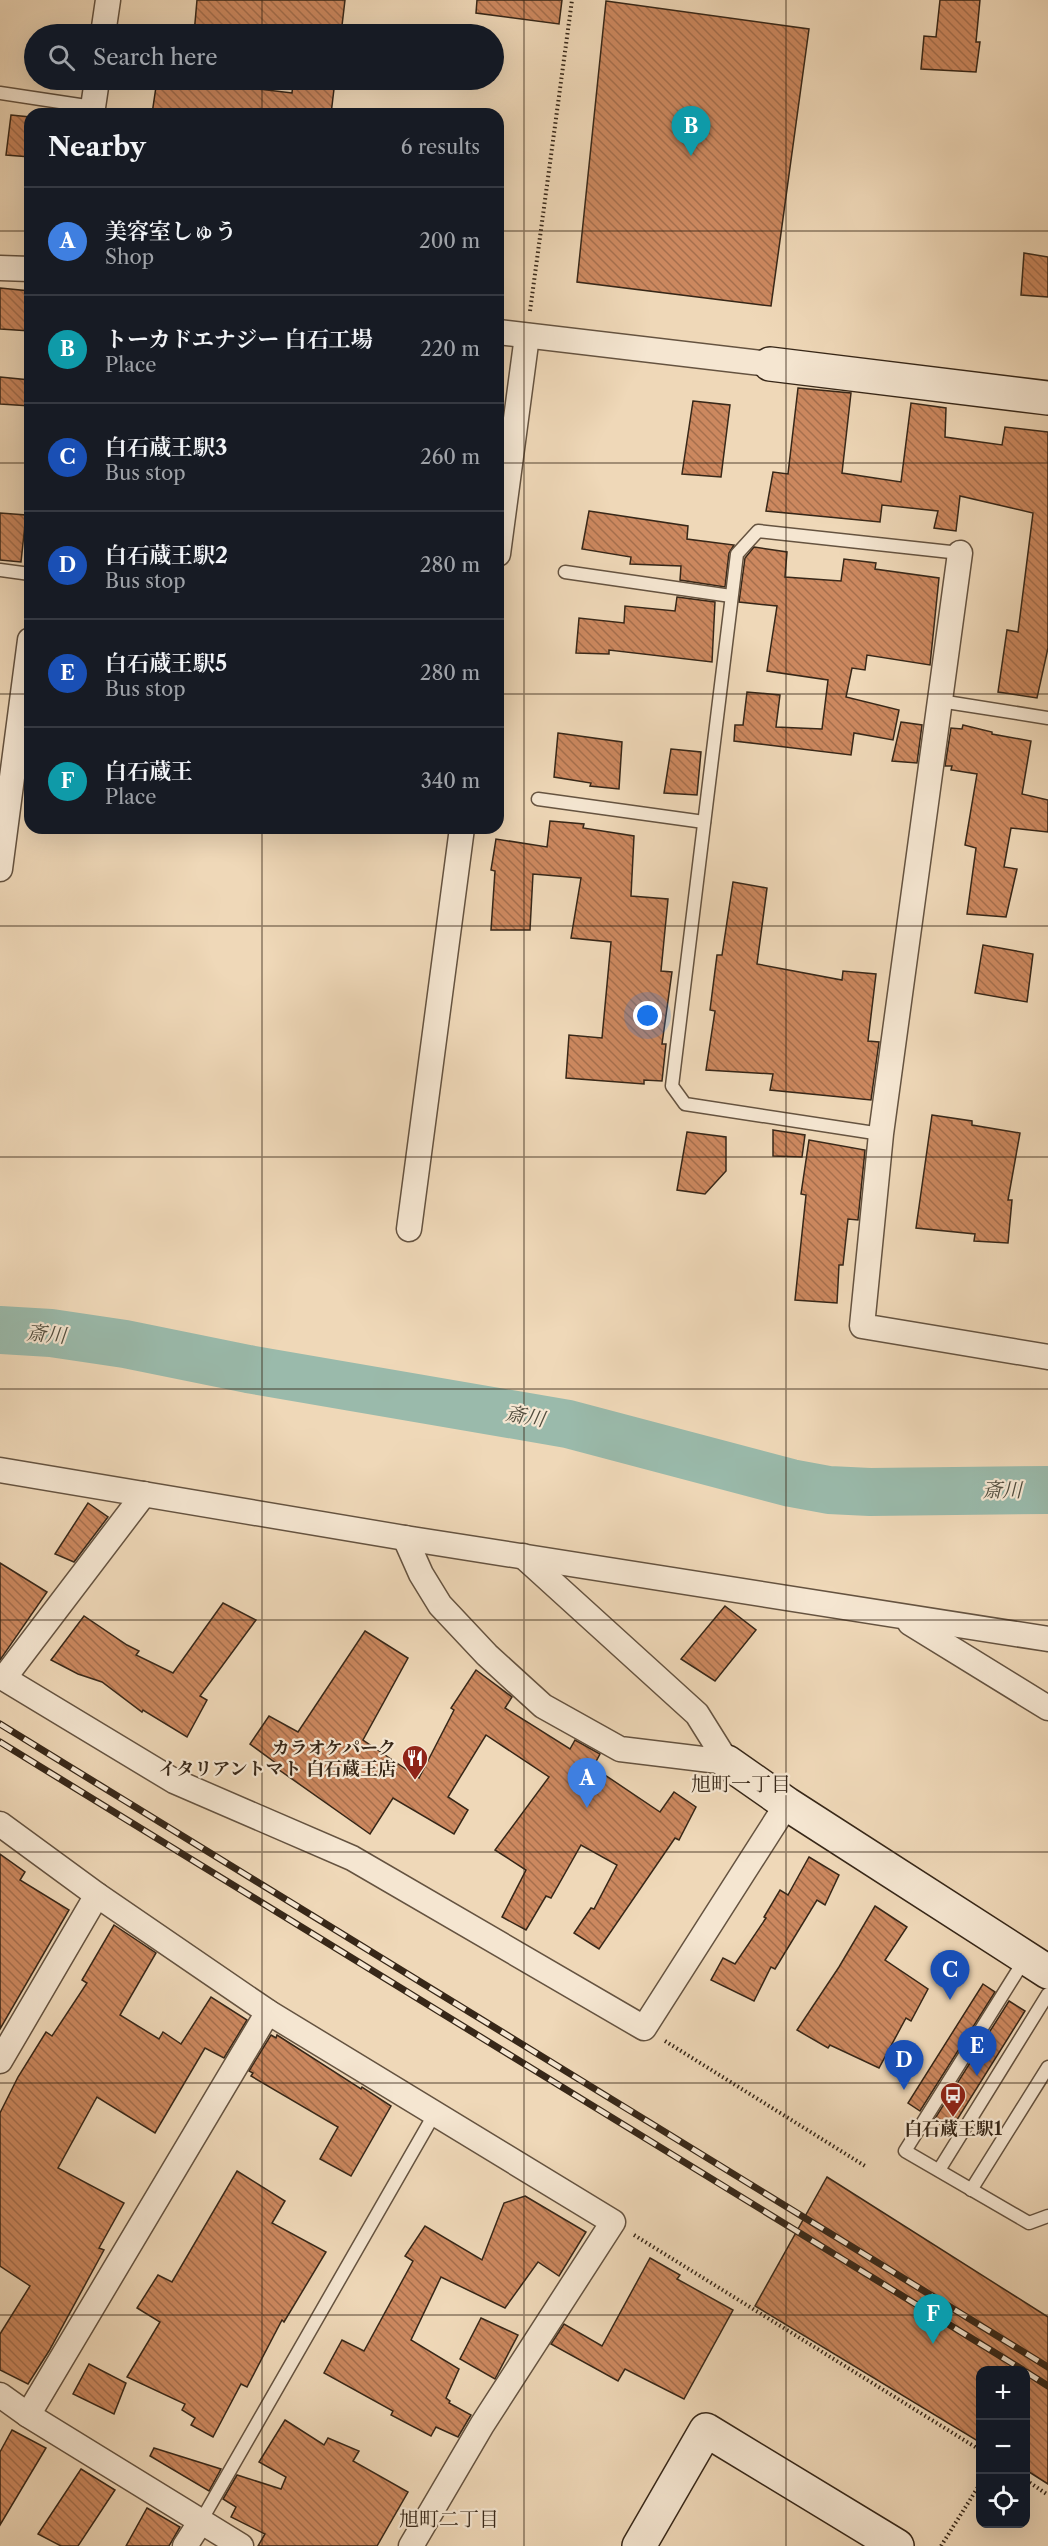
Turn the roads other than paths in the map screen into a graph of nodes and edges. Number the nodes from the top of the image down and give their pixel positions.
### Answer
1 (108, 0) edge
2 (104, 24) edge
3 (95, 90) edge
4 (0, 93) edge
5 (77, 108) edge
6 (92, 108) edge
7 (0, 268) edge
8 (24, 269) edge
9 (504, 333) edge
10 (527, 336) junction
11 (770, 364) joint
12 (1048, 398) edge
13 (504, 509) edge
14 (960, 553) joint
15 (0, 570) edge
16 (565, 572) dead end
17 (24, 573) edge
18 (731, 596) junction
19 (24, 678) edge
20 (940, 701) junction
21 (1048, 718) edge
22 (5, 799) edge
23 (538, 799) dead end
24 (704, 822) junction
25 (461, 834) edge
26 (0, 868) edge
27 (881, 1134) junction
28 (409, 1229) dead end
29 (1048, 1357) edge
30 (0, 1470) edge
31 (144, 1494) junction
32 (405, 1538) junction
33 (524, 1556) junction
34 (900, 1617) junction
35 (1048, 1639) edge
36 (2, 1677) edge
37 (1048, 1708) edge
38 (727, 1762) junction
39 (787, 1804) junction
40 (0, 1824) edge
41 (96, 1895) junction
42 (1037, 1965) edge
43 (1048, 1994) edge
44 (268, 2012) junction
45 (0, 2061) edge
46 (1048, 2067) edge
47 (435, 2113) junction
48 (939, 2170) junction
49 (971, 2190) junction
50 (1048, 2216) edge
51 (0, 2395) edge
52 (28, 2415) junction
53 (201, 2521) junction
54 (185, 2546) edge
55 (241, 2546) edge
56 (411, 2546) edge
57 (639, 2546) edge
58 (897, 2546) edge

1 - 2 street
3 - 6 street
4 - 5 lane
7 - 8 street
9 - 10 street
10 - 11 street
10 - 13 street
11 - 12 street
14 - 18 lane
14 - 20 street
15 - 17 lane
16 - 18 lane
18 - 24 lane
19 - 22 street
20 - 21 lane
20 - 27 street
22 - 26 street
23 - 24 lane
24 - 27 lane
25 - 28 street
27 - 29 street
30 - 31 street
31 - 32 street
31 - 36 street
32 - 33 street
32 - 38 street
33 - 34 street
33 - 38 street
34 - 35 street
34 - 37 street
36 - 39 street
38 - 39 street
39 - 42 street
40 - 41 street
41 - 44 street
41 - 45 street
42 - 48 lane
43 - 48 lane
44 - 47 street
44 - 52 street
46 - 49 lane
47 - 53 lane
47 - 56 street
48 - 49 lane
49 - 50 lane
51 - 52 street
52 - 53 street
53 - 54 street
53 - 55 street
57 - 58 street

